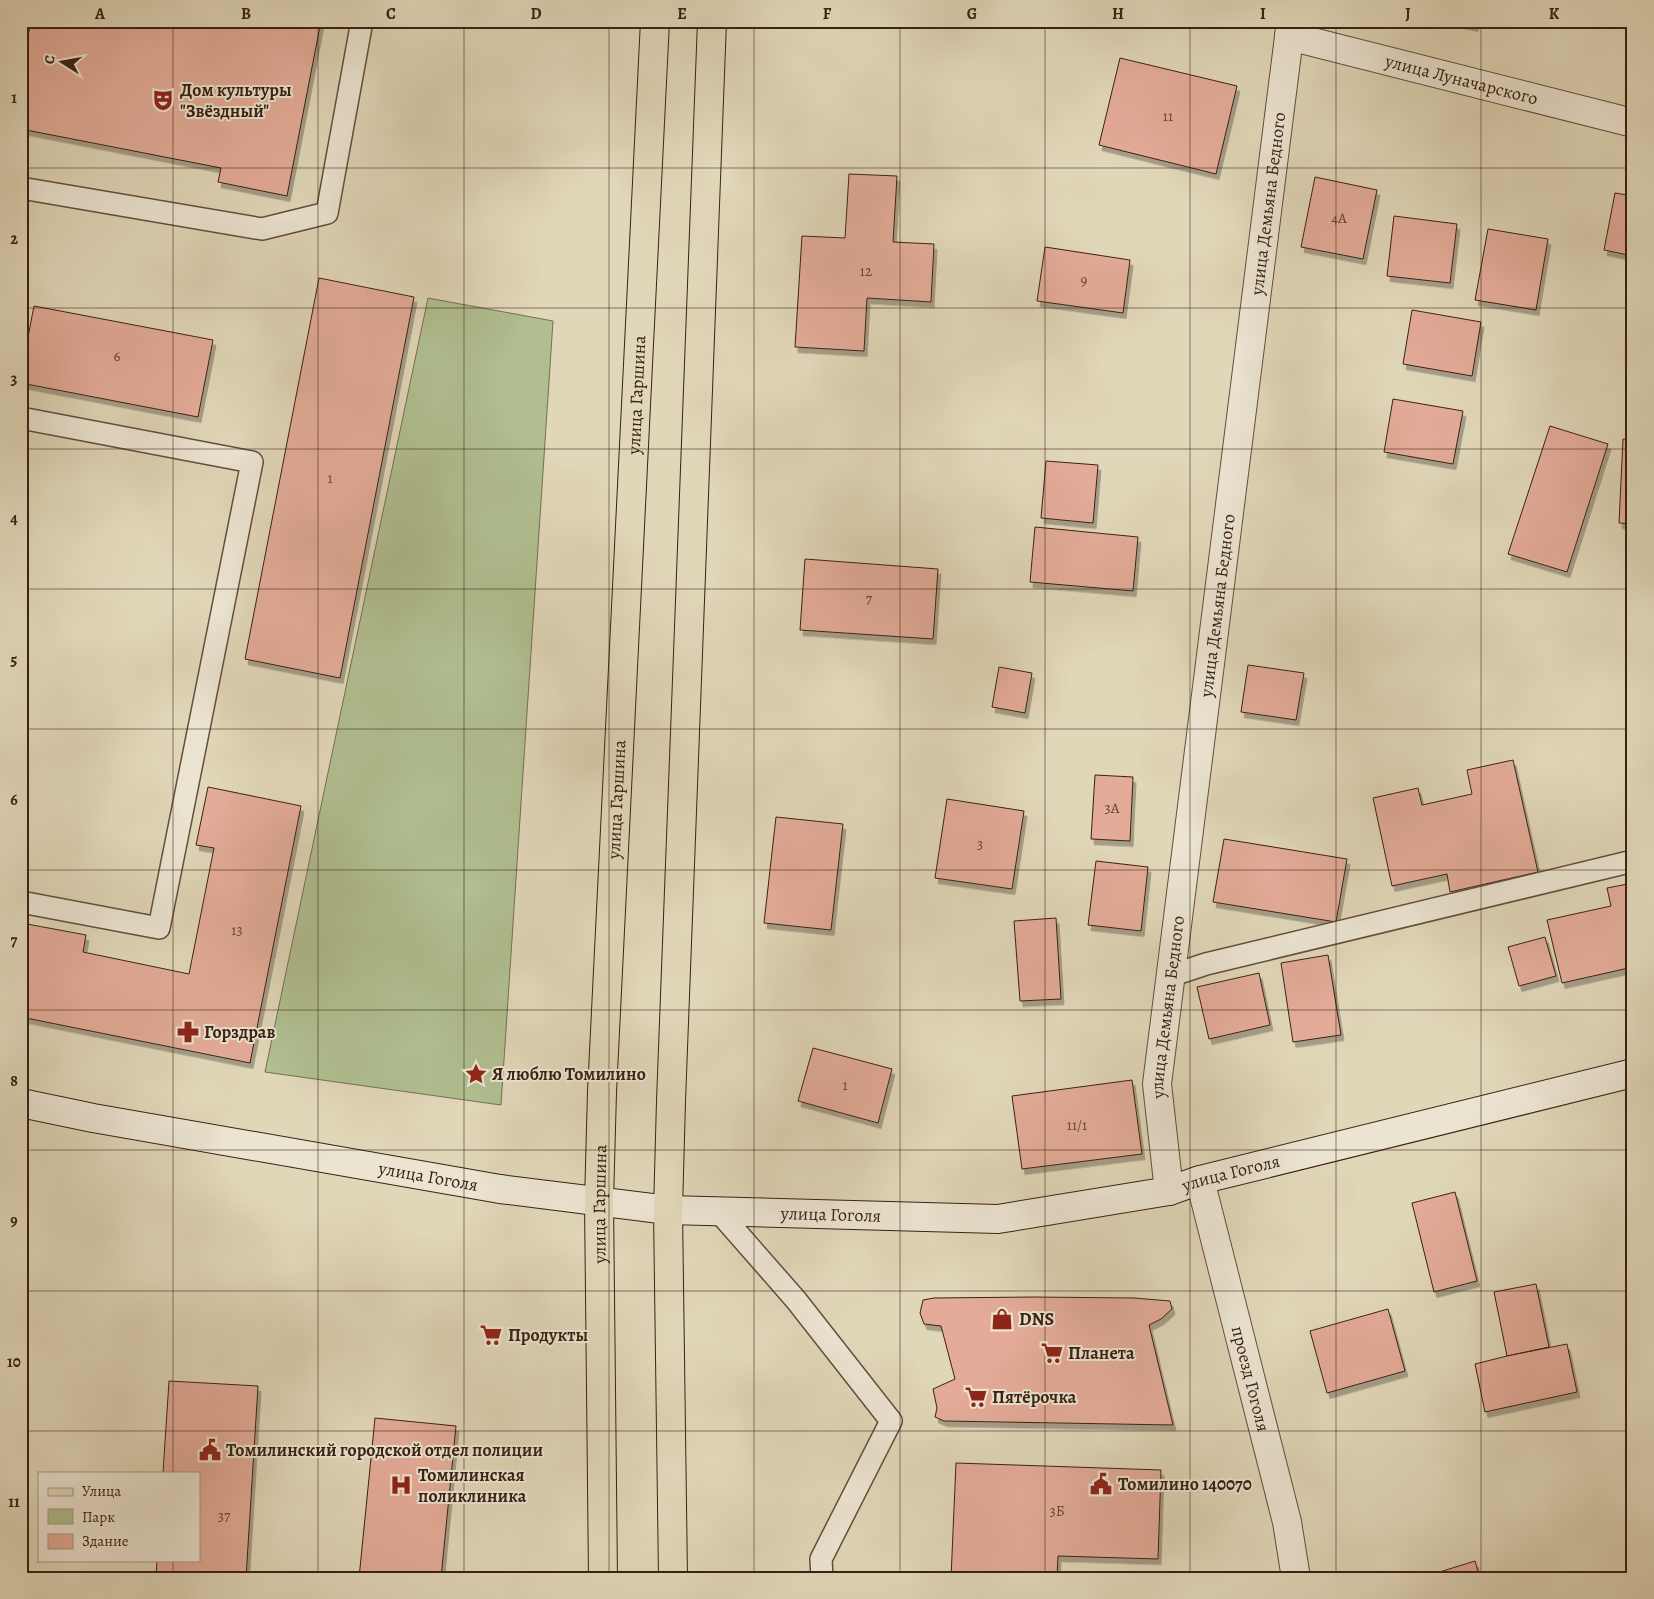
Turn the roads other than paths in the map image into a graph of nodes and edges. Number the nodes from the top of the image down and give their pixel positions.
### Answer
1 (362, 21) edge
2 (655, 21) edge
3 (712, 21) edge
4 (1290, 29) edge
5 (1633, 123) edge
6 (21, 188) edge
7 (21, 418) edge
8 (1633, 861) edge
9 (21, 902) edge
10 (1170, 976) junction
11 (1633, 1073) edge
12 (21, 1103) edge
13 (1200, 1180) junction
14 (1169, 1191) junction
15 (599, 1201) junction
16 (668, 1210) junction
17 (718, 1212) junction
18 (603, 1578) edge
19 (673, 1578) edge
20 (822, 1578) edge
21 (1296, 1578) edge

1 - 6 lane
2 - 15 main road, улица Гаршина
3 - 16 main road
4 - 5 street, улица Луначарского
4 - 10 street, улица Демьяна Бедного
7 - 9 lane
8 - 10 lane
10 - 14 street, улица Демьяна Бедного
11 - 13 street, улица Гоголя
12 - 15 street, улица Гоголя
13 - 14 street, улица Гоголя
13 - 21 street, проезд Гоголя
14 - 17 street, улица Гоголя
15 - 16 street, улица Гоголя
15 - 18 main road, улица Гаршина
16 - 17 street, улица Гоголя
16 - 19 main road
17 - 20 lane

